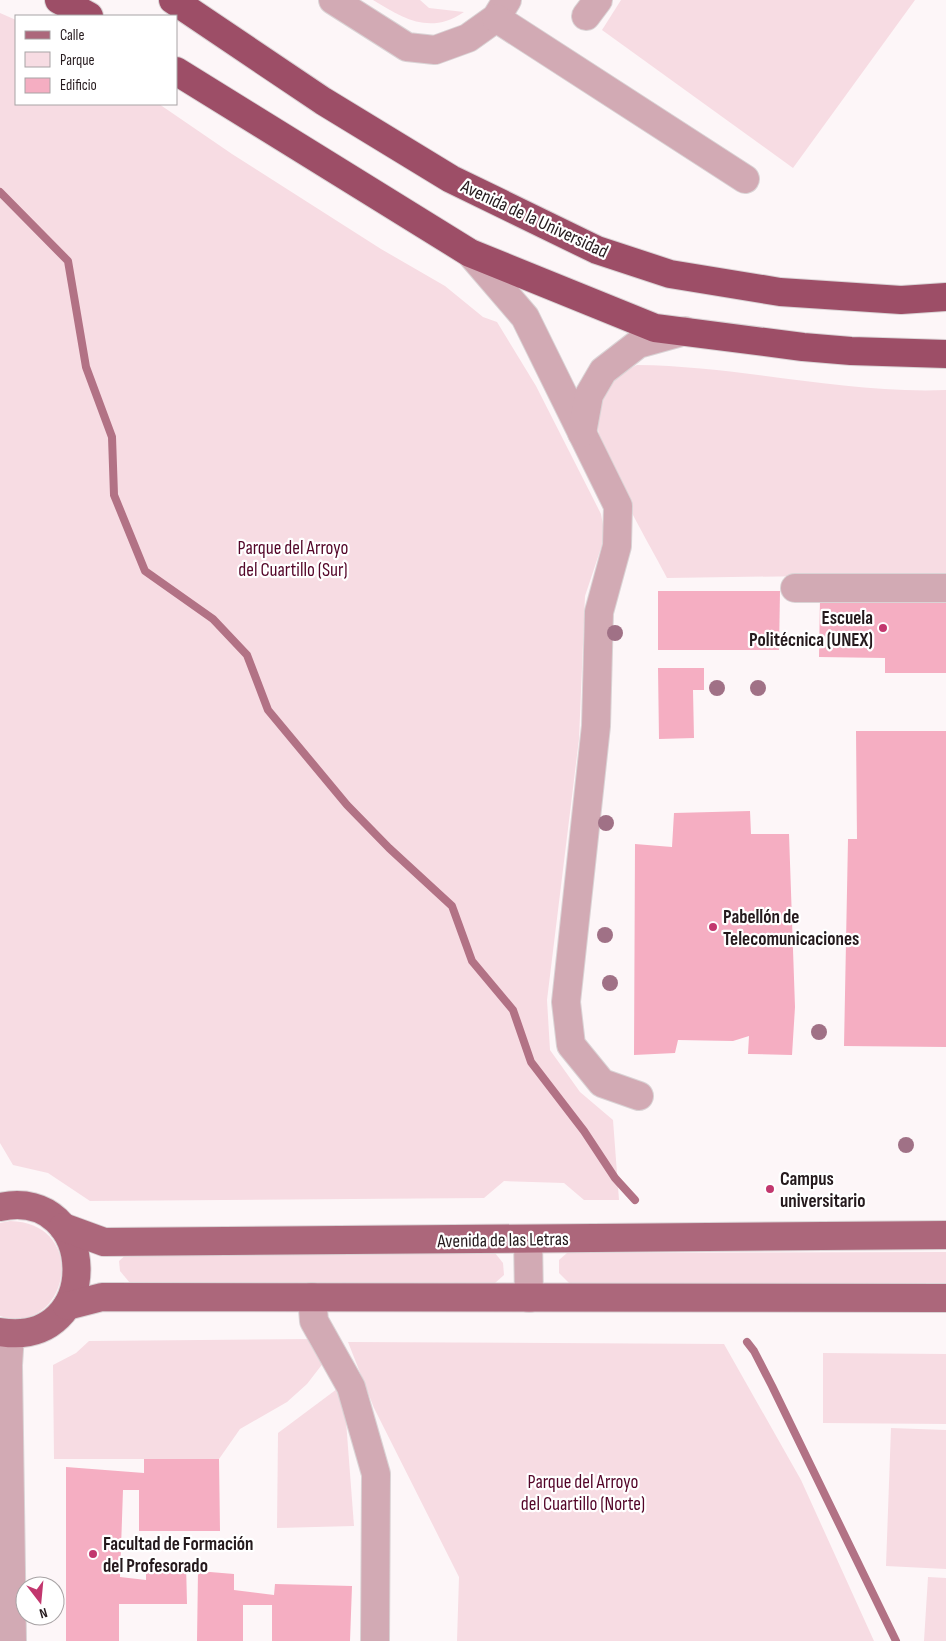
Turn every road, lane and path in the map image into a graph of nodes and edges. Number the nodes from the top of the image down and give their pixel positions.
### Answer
1 (59, 0) edge
2 (173, 0) edge
3 (334, 0) edge
4 (502, 9) edge
5 (87, 15) edge
6 (178, 72) edge
7 (746, 180) dead end
8 (470, 253) junction
9 (946, 297) edge
10 (685, 332) junction
11 (946, 354) edge
12 (582, 434) junction
13 (795, 588) dead end
14 (946, 588) edge
15 (639, 1096) dead end
16 (0, 1207) edge
17 (62, 1228) junction
18 (946, 1235) edge
19 (528, 1239) junction
20 (312, 1297) junction
21 (529, 1298) junction
22 (946, 1298) edge
23 (67, 1306) junction
24 (5, 1333) edge
25 (12, 1641) edge
26 (375, 1641) edge

1 - 5 highway
2 - 9 highway, Avenida de la Universidad
3 - 4 street
4 - 7 street
6 - 8 highway
8 - 10 highway
8 - 12 street
10 - 11 highway
10 - 12 street
12 - 15 street
13 - 14 street
16 - 17 main road
17 - 19 main road, Avenida de las Letras
17 - 23 main road
18 - 19 main road, Avenida de las Letras
19 - 21 street
20 - 21 main road
20 - 23 main road
20 - 26 street
21 - 22 main road
23 - 24 main road
24 - 25 street

